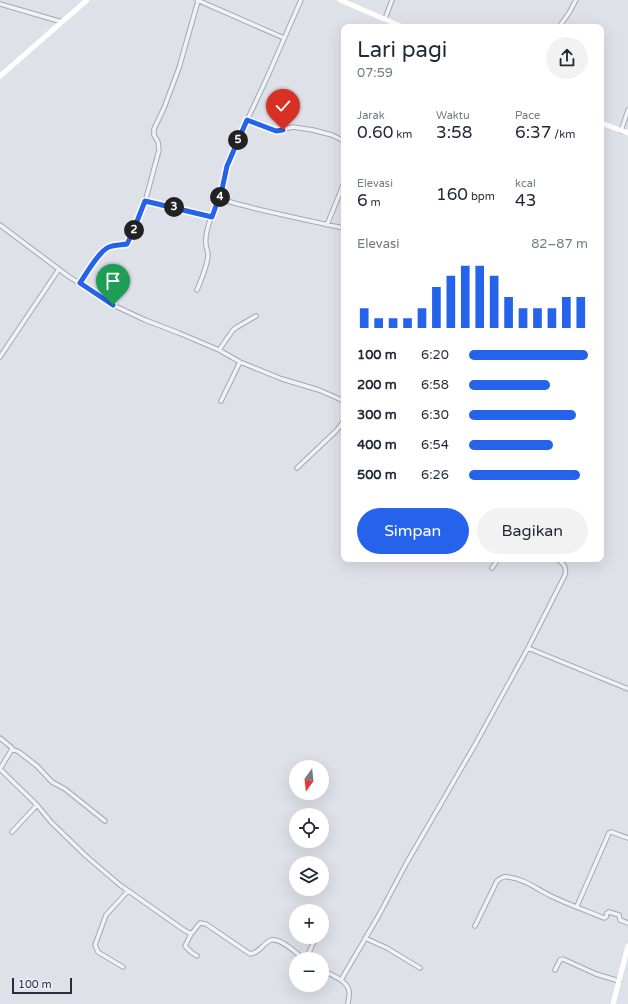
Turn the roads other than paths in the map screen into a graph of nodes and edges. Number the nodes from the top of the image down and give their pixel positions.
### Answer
1 (87, 0) edge
2 (197, 0) edge
3 (301, 0) edge
4 (340, 0) edge
5 (392, 0) edge
6 (576, 0) edge
7 (0, 4) edge
8 (385, 19) junction
9 (62, 22) junction
10 (396, 24) edge
11 (561, 24) edge
12 (284, 38) junction
13 (0, 76) edge
14 (628, 110) edge
15 (247, 120) junction
16 (604, 124) edge
17 (621, 131) junction
18 (628, 133) edge
19 (341, 140) edge
20 (341, 190) edge
21 (221, 197) junction
22 (145, 201) junction
23 (212, 217) junction
24 (0, 225) edge
25 (327, 225) junction
26 (341, 227) edge
27 (59, 269) junction
28 (80, 283) junction
29 (197, 290) dead end
30 (256, 316) dead end
31 (219, 350) junction
32 (0, 356) edge
33 (240, 362) junction
34 (341, 400) edge
35 (221, 401) dead end
36 (341, 425) edge
37 (297, 468) dead end
38 (496, 562) edge
39 (561, 562) edge
40 (492, 568) dead end
41 (528, 648) junction
42 (628, 689) edge
43 (0, 738) edge
44 (12, 749) junction
45 (0, 769) edge
46 (37, 805) junction
47 (104, 821) dead end
48 (12, 832) dead end
49 (628, 838) edge
50 (128, 891) junction
51 (576, 906) junction
52 (628, 923) edge
53 (475, 926) dead end
54 (191, 934) junction
55 (365, 938) junction
56 (628, 946) edge
57 (296, 952) edge
58 (627, 953) edge
59 (197, 956) dead end
60 (123, 967) dead end
61 (420, 968) dead end
62 (554, 970) dead end
63 (329, 974) edge
64 (341, 980) junction
65 (619, 981) junction
66 (348, 1004) edge
67 (613, 1004) edge

1 - 9 street
2 - 12 street
2 - 22 street
3 - 12 street
4 - 8 street
5 - 8 street
6 - 11 street
7 - 9 street
8 - 10 street
9 - 13 street
12 - 15 street
14 - 17 street
15 - 19 street
15 - 21 street
16 - 17 street
17 - 18 street
20 - 25 street
21 - 23 street
21 - 25 street
22 - 23 street
22 - 28 street
23 - 29 street
24 - 27 street
25 - 26 street
27 - 28 street
27 - 32 street
28 - 31 street
30 - 31 street
31 - 33 street
33 - 34 street
33 - 35 street
36 - 37 street
38 - 40 street
39 - 41 street
41 - 42 street
41 - 55 street
43 - 44 street
44 - 45 street
44 - 47 street
45 - 46 street
46 - 48 street
46 - 50 street
49 - 51 street
50 - 54 street
50 - 60 street
51 - 52 street
51 - 53 street
54 - 57 street
54 - 59 street
55 - 61 street
55 - 64 street
56 - 58 street
58 - 65 street
62 - 65 street
63 - 64 street
64 - 66 street
65 - 67 street

